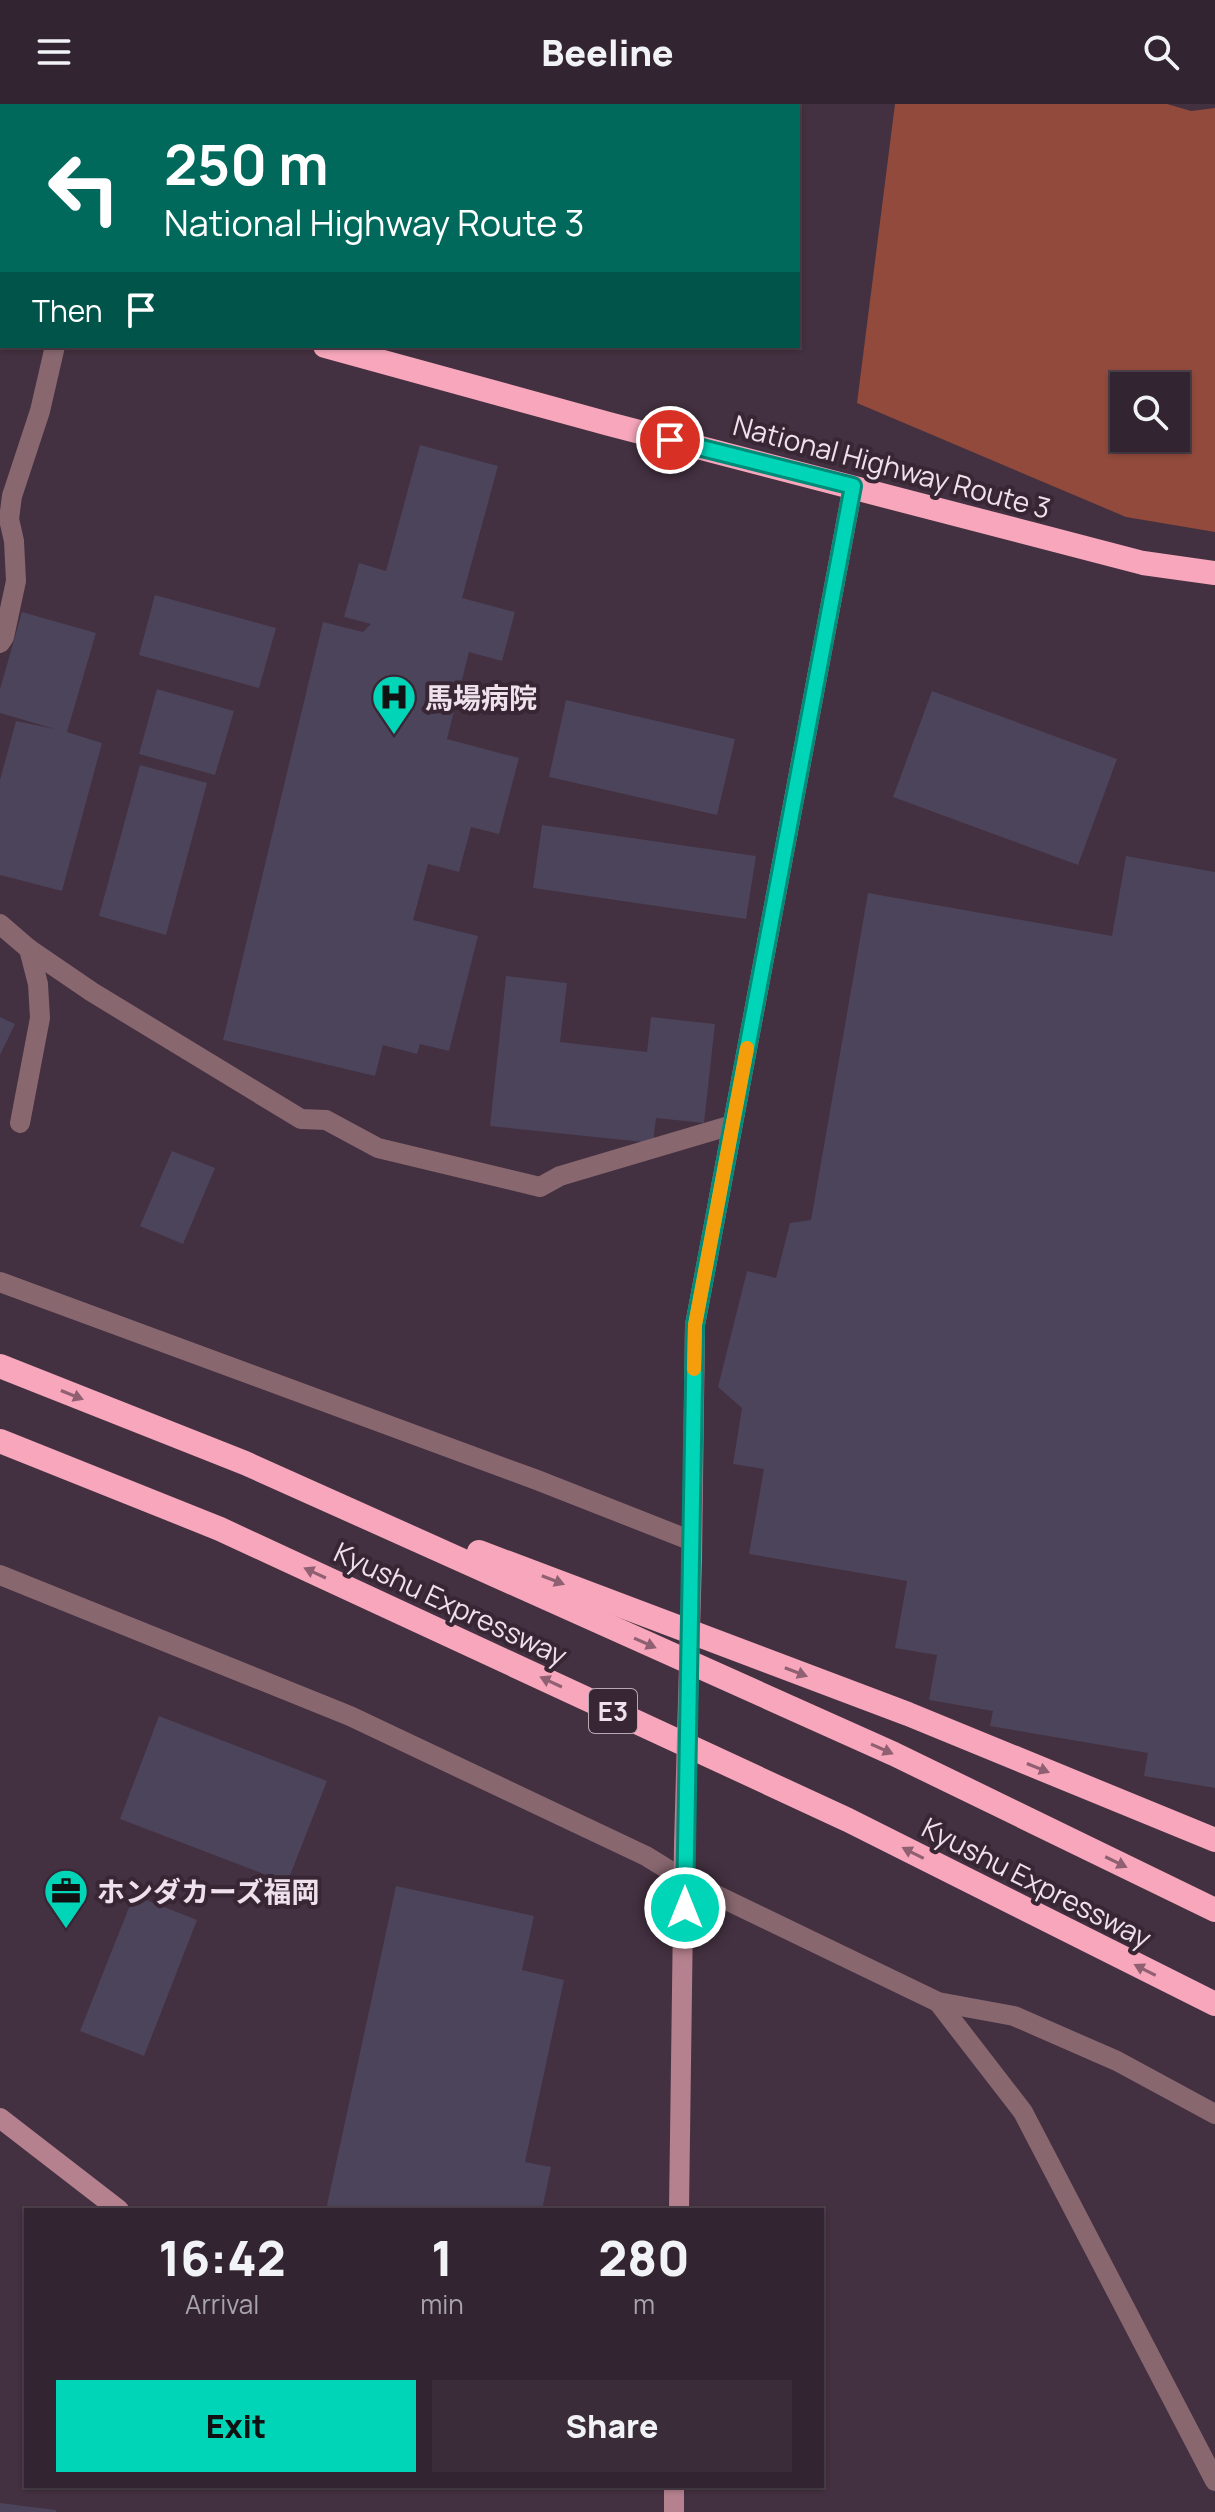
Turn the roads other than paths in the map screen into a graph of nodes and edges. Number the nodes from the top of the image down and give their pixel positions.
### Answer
1 (55, 348) edge
2 (332, 348) edge
3 (853, 486) junction
4 (1215, 573) edge
5 (0, 643) edge
6 (0, 924) edge
7 (29, 949) junction
8 (20, 1123) dead end
9 (732, 1125) junction
10 (0, 1282) edge
11 (0, 1366) edge
12 (0, 1441) edge
13 (245, 1463) junction
14 (692, 1550) junction
15 (0, 1575) edge
16 (1215, 1840) edge
17 (685, 1880) junction
18 (1215, 1910) edge
19 (938, 2002) junction
20 (1211, 2003) edge
21 (1215, 2114) edge
22 (0, 2118) edge
23 (116, 2208) edge
24 (679, 2208) edge
25 (1215, 2481) edge
26 (674, 2488) edge
27 (674, 2512) edge

1 - 5 street
2 - 3 highway, National Highway Route 3
3 - 4 highway, National Highway Route 3
3 - 9 street
6 - 7 street
7 - 8 street
7 - 9 street
9 - 14 street
10 - 14 street
11 -> 13 highway, Kyushu Expressway
20 -> 12 highway, Kyushu Expressway / E3
13 -> 16 highway
13 -> 18 highway, Kyushu Expressway
14 - 17 street, bridge
15 - 17 street
17 - 19 street
17 - 24 street
19 - 21 street
19 - 25 street
22 - 23 street
26 - 27 street

